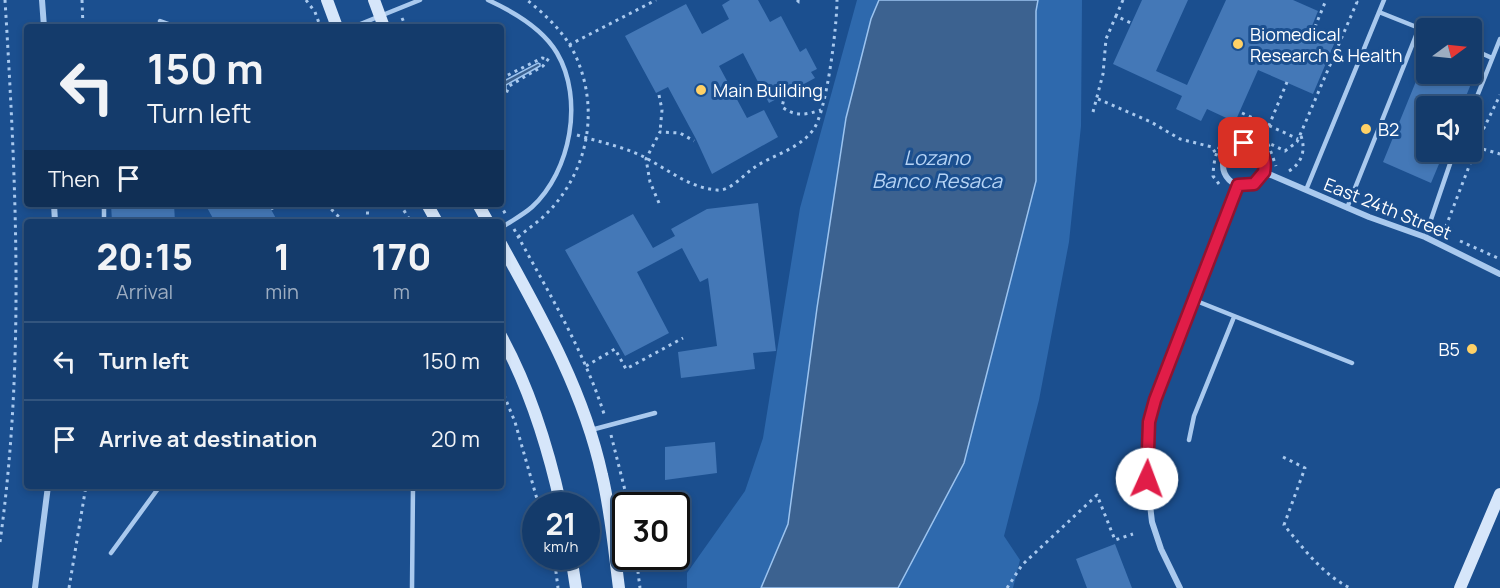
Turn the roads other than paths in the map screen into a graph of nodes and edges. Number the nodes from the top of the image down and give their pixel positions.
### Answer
1 (42, 0) edge
2 (327, 0) edge
3 (374, 0) edge
4 (420, 0) edge
5 (488, 0) edge
6 (1384, 0) edge
7 (1379, 12) junction
8 (160, 21) dead end
9 (382, 22) edge
10 (44, 24) edge
11 (168, 24) edge
12 (336, 24) edge
13 (1416, 27) edge
14 (1416, 36) edge
15 (1500, 39) edge
16 (1482, 54) edge
17 (1492, 58) junction
18 (1477, 96) edge
19 (1451, 162) edge
20 (1264, 172) junction
21 (1238, 185) junction
22 (1306, 190) junction
23 (1347, 208) junction
24 (504, 226) edge
25 (1425, 237) junction
26 (504, 249) edge
27 (1500, 274) edge
28 (1194, 300) junction
29 (1234, 317) junction
30 (504, 342) edge
31 (1352, 363) dead end
32 (655, 412) dead end
33 (590, 430) junction
34 (1189, 440) dead end
35 (48, 489) edge
36 (158, 489) edge
37 (413, 489) edge
38 (558, 492) edge
39 (1500, 494) edge
40 (111, 553) dead end
41 (573, 570) edge
42 (35, 588) edge
43 (412, 588) edge
44 (576, 588) edge
45 (620, 588) edge
46 (1180, 588) edge
47 (1460, 588) edge

1 - 10 street
2 - 12 main road
3 - 9 main road
4 - 9 lane
5 - 24 lane
6 - 7 lane
7 - 13 lane
7 - 22 lane
8 - 11 lane
14 - 23 lane
15 - 17 lane
16 - 17 lane
17 - 18 lane
19 - 25 lane
20 - 21 street
20 - 21 street
20 - 22 street, East 24th Street
21 - 28 street
22 - 23 street, East 24th Street
23 - 25 street, East 24th Street
25 - 27 street, East 24th Street
26 - 33 main road
28 - 29 lane
28 - 46 street
29 - 31 lane
29 - 34 lane
30 - 38 main road
32 - 33 lane
33 - 45 main road
35 - 42 street
36 - 40 lane
37 - 43 lane
39 - 47 main road
41 - 44 main road

